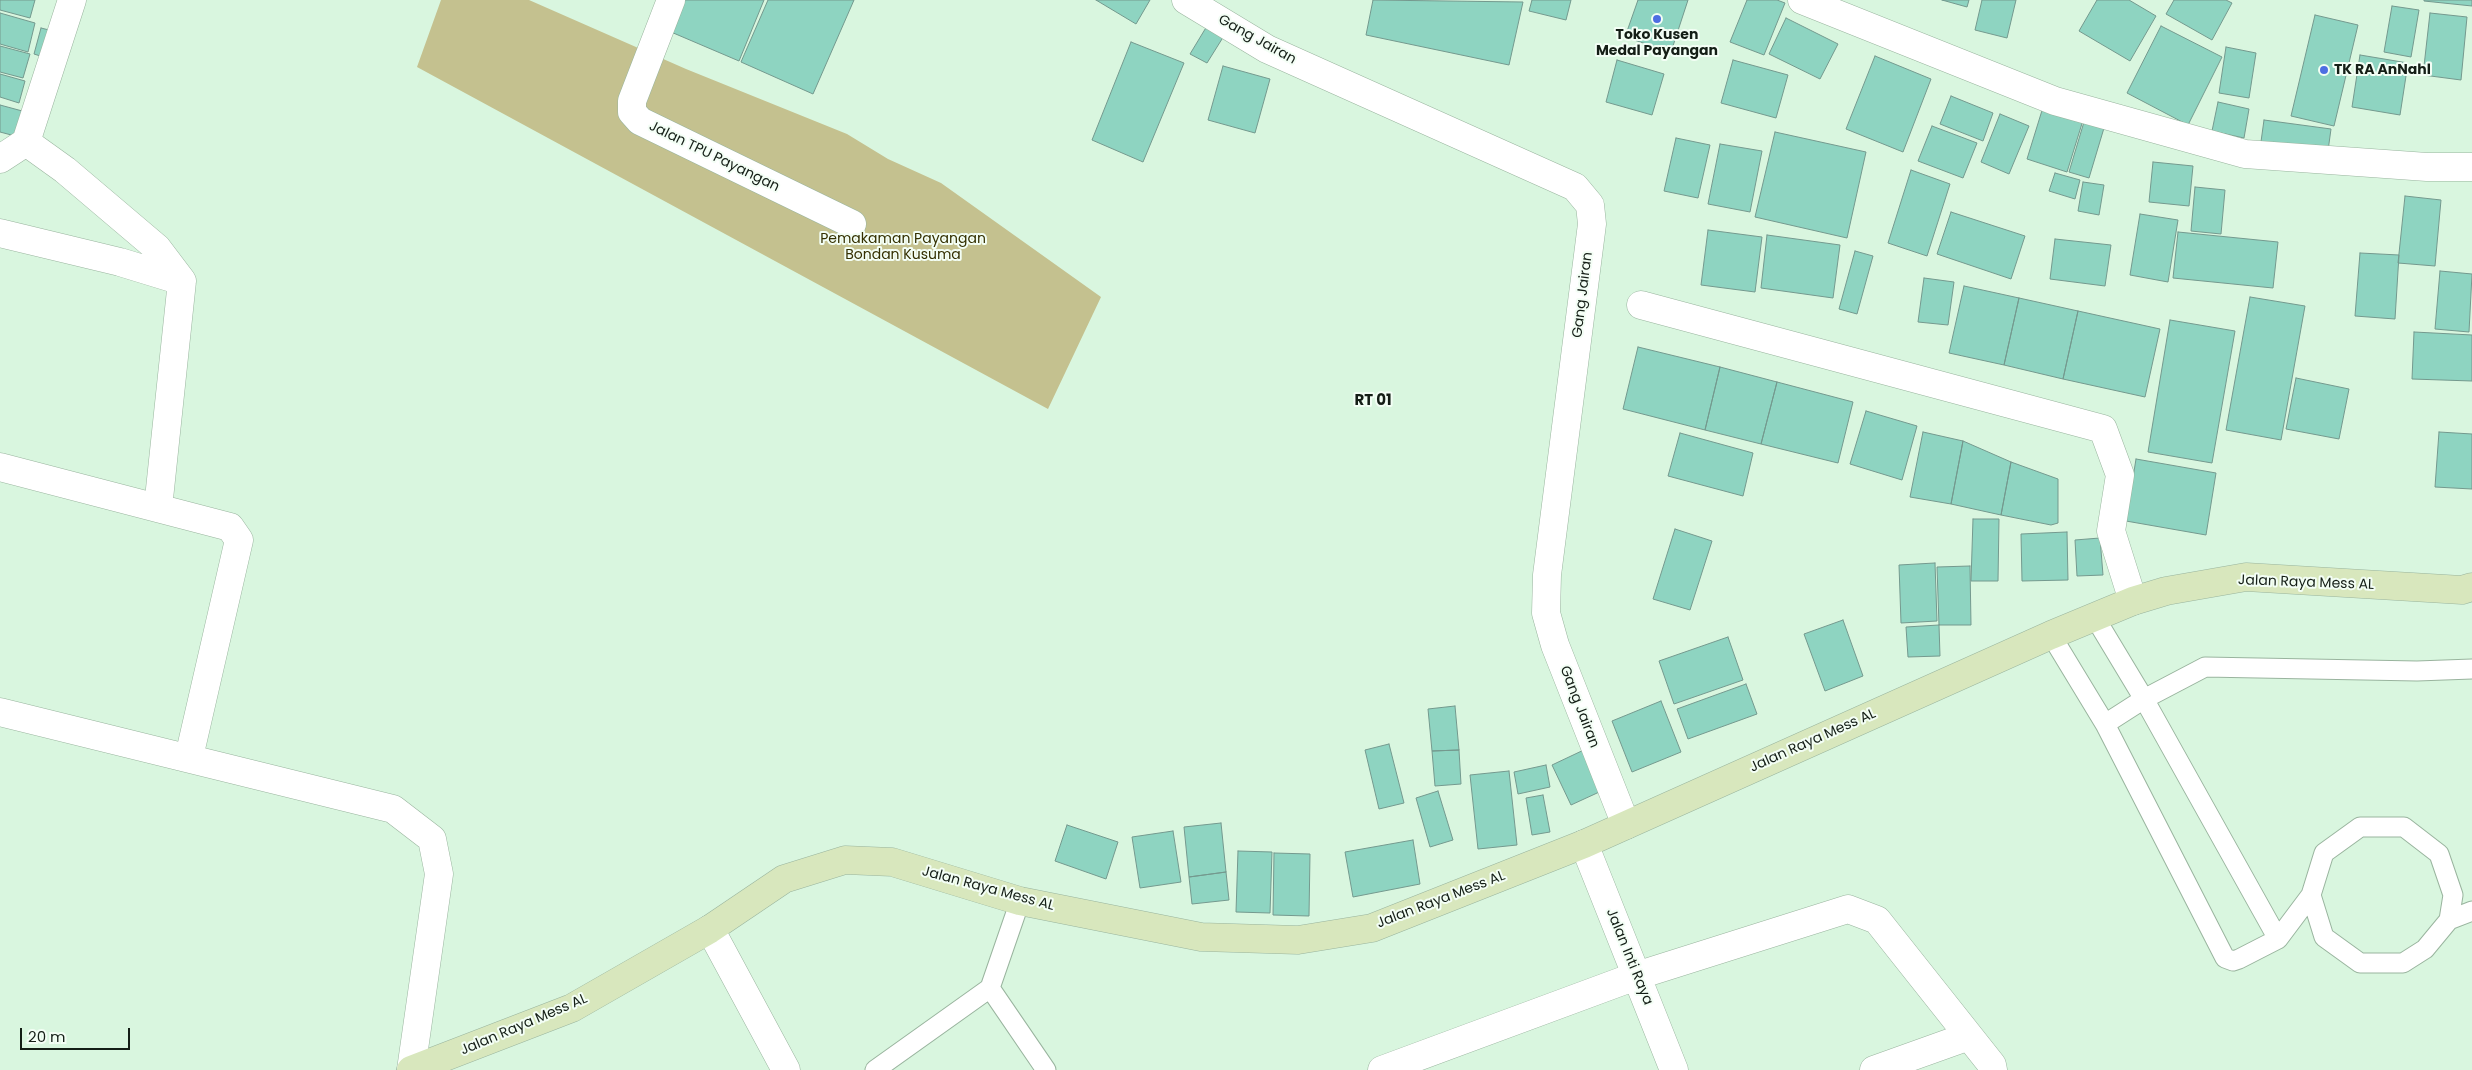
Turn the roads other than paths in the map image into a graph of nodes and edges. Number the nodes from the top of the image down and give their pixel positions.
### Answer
1 (72, 0) edge
2 (671, 0) edge
3 (1186, 0) edge
4 (1802, 0) edge
5 (26, 142) junction
6 (0, 159) edge
7 (2472, 167) edge
8 (852, 224) dead end
9 (0, 233) edge
10 (182, 280) junction
11 (1641, 304) dead end
12 (0, 467) edge
13 (158, 508) junction
14 (2472, 587) edge
15 (2133, 600) junction
16 (2094, 616) junction
17 (2051, 635) junction
18 (2472, 669) edge
19 (2144, 700) junction
20 (0, 712) edge
21 (2105, 724) junction
22 (189, 757) junction
23 (1626, 825) junction
24 (1584, 844) junction
25 (2311, 895) junction
26 (1020, 901) junction
27 (2472, 912) edge
28 (2449, 920) junction
29 (710, 929) junction
30 (2278, 939) junction
31 (1636, 976) junction
32 (990, 988) junction
33 (1969, 1036) junction
34 (411, 1070) edge
35 (786, 1070) edge
36 (875, 1070) edge
37 (1046, 1070) edge
38 (1382, 1070) edge
39 (1674, 1070) edge
40 (1874, 1070) edge
41 (1993, 1070) edge

1 - 5 street
2 - 8 street, Jalan TPU Payangan
3 - 23 street, Gang Jairan
4 - 7 street
5 - 6 street
5 - 10 street
9 - 10 street
10 - 13 street
11 - 15 street
12 - 13 street
13 - 22 street
14 - 15 street, Jalan Raya Mess AL
15 - 16 street, Jalan Raya Mess AL
16 - 17 street, Jalan Raya Mess AL
16 - 19 lane
17 - 21 lane
17 - 23 street, Jalan Raya Mess AL
18 - 19 lane
19 - 21 lane
19 - 30 lane
20 - 22 street
21 - 30 lane
22 - 34 street
23 - 24 street, Jalan Raya Mess AL
24 - 26 street, Jalan Raya Mess AL
24 - 31 street, Jalan Inti Raya
25 - 28 lane
25 - 28 lane
25 - 30 lane
26 - 29 street, Jalan Raya Mess AL
26 - 32 lane
27 - 28 lane
29 - 34 street, Jalan Raya Mess AL
29 - 35 street
31 - 33 street
31 - 38 street
31 - 39 street, Jalan Inti Raya
32 - 36 lane
32 - 37 lane
33 - 40 street
33 - 41 street

